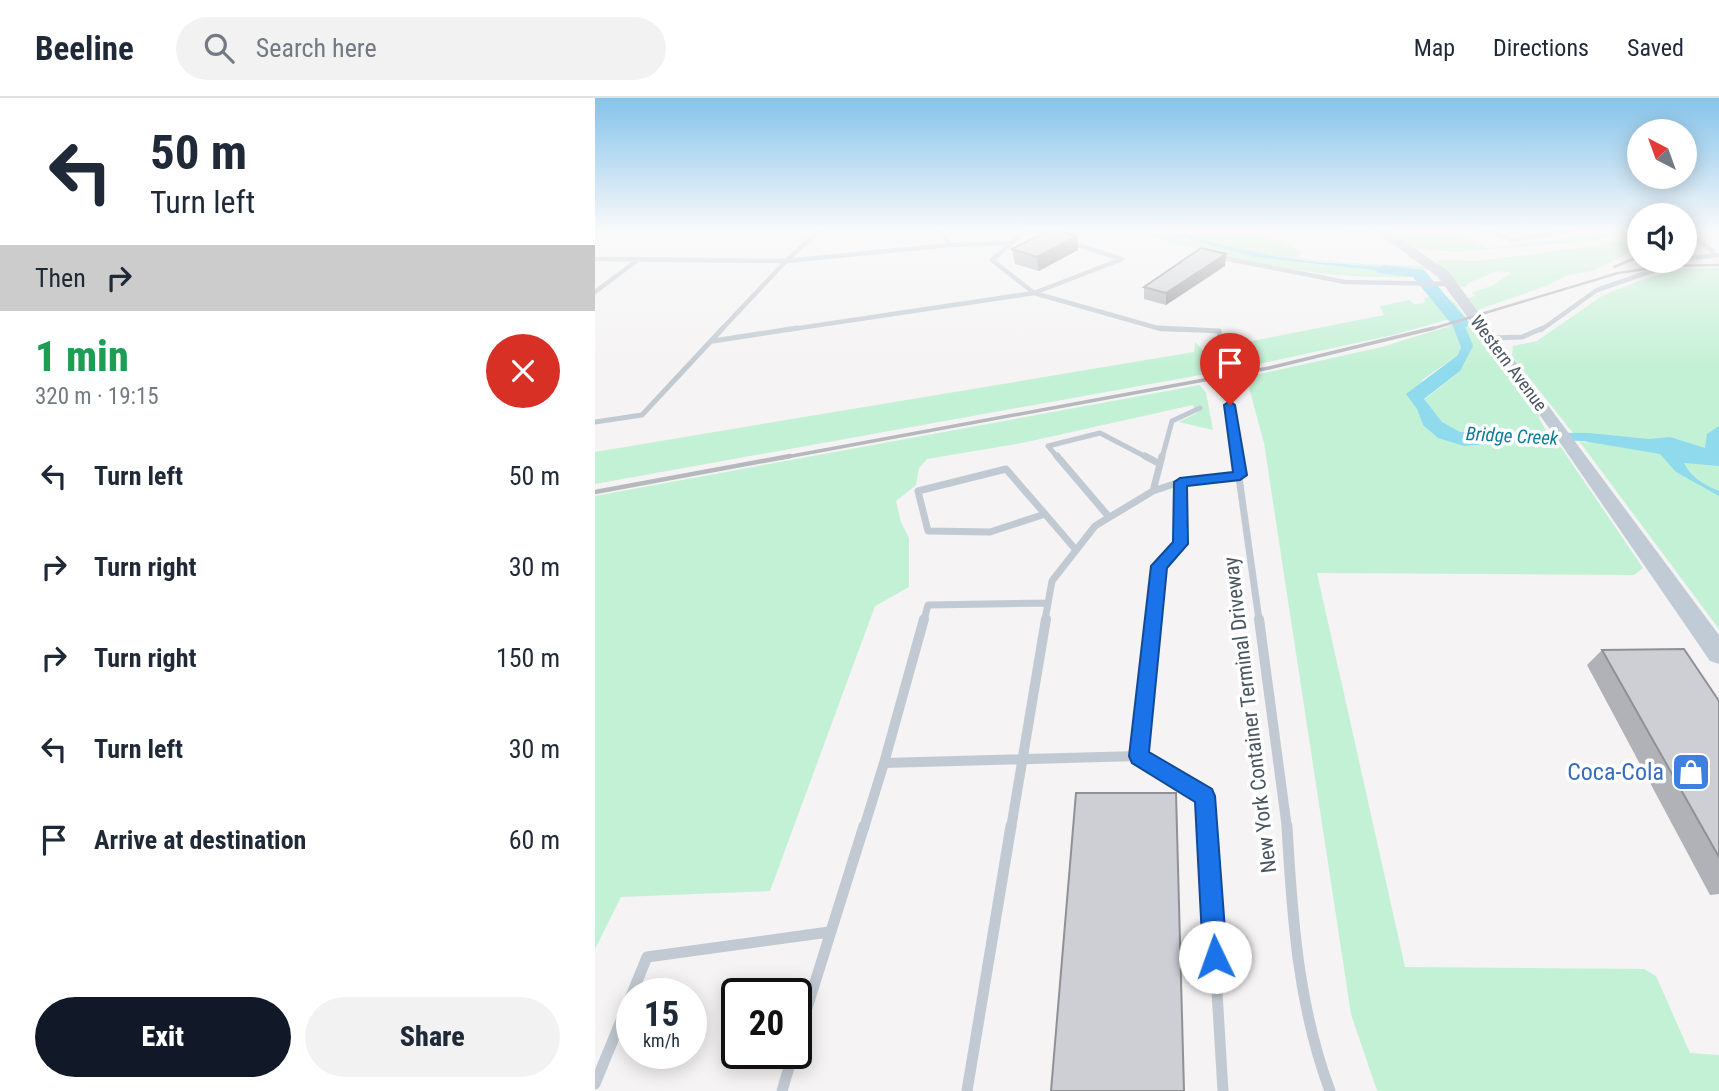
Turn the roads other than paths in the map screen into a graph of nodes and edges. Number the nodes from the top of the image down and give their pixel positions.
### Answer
1 (617, 275) edge
2 (773, 275) edge
3 (1012, 275) edge
4 (1080, 275) edge
5 (1309, 275) edge
6 (1442, 275) edge
7 (1639, 275) edge
8 (1450, 284) junction
9 (595, 292) edge
10 (1034, 293) junction
11 (1491, 338) junction
12 (713, 341) junction
13 (1200, 408) dead end
14 (595, 422) edge
15 (1160, 464) junction
16 (1240, 475) junction
17 (1180, 482) junction
18 (1153, 491) junction
19 (1045, 514) junction
20 (1109, 517) junction
21 (1076, 550) junction
22 (1048, 603) junction
23 (1719, 654) edge
24 (1139, 756) junction
25 (1022, 760) junction
26 (884, 763) junction
27 (829, 932) junction
28 (812, 989) edge
29 (789, 1069) edge
30 (595, 1084) edge
31 (782, 1091) edge
32 (967, 1091) edge
33 (1223, 1091) edge
34 (1329, 1091) edge

1 - 9 lane
2 - 12 lane
3 - 10 lane
4 - 10 lane
5 - 8 lane
6 - 8 street, Western Avenue
7 - 11 lane
8 - 11 street, Western Avenue
10 - 12 lane
10 - 16 lane, New York Container Terminal Driveway
11 - 23 street, Western Avenue
12 - 14 lane
13 - 15 lane
15 - 18 lane
15 - 20 lane
16 - 17 lane
16 - 34 lane, New York Container Terminal Driveway
17 - 18 lane
17 - 24 lane
18 - 20 lane
19 - 19 lane
19 - 21 lane
20 - 21 lane
21 - 22 lane
22 - 25 lane
22 - 26 lane
24 - 25 lane
24 - 33 lane
25 - 26 lane
25 - 32 lane
26 - 27 lane
27 - 28 lane
27 - 30 lane
29 - 31 lane

